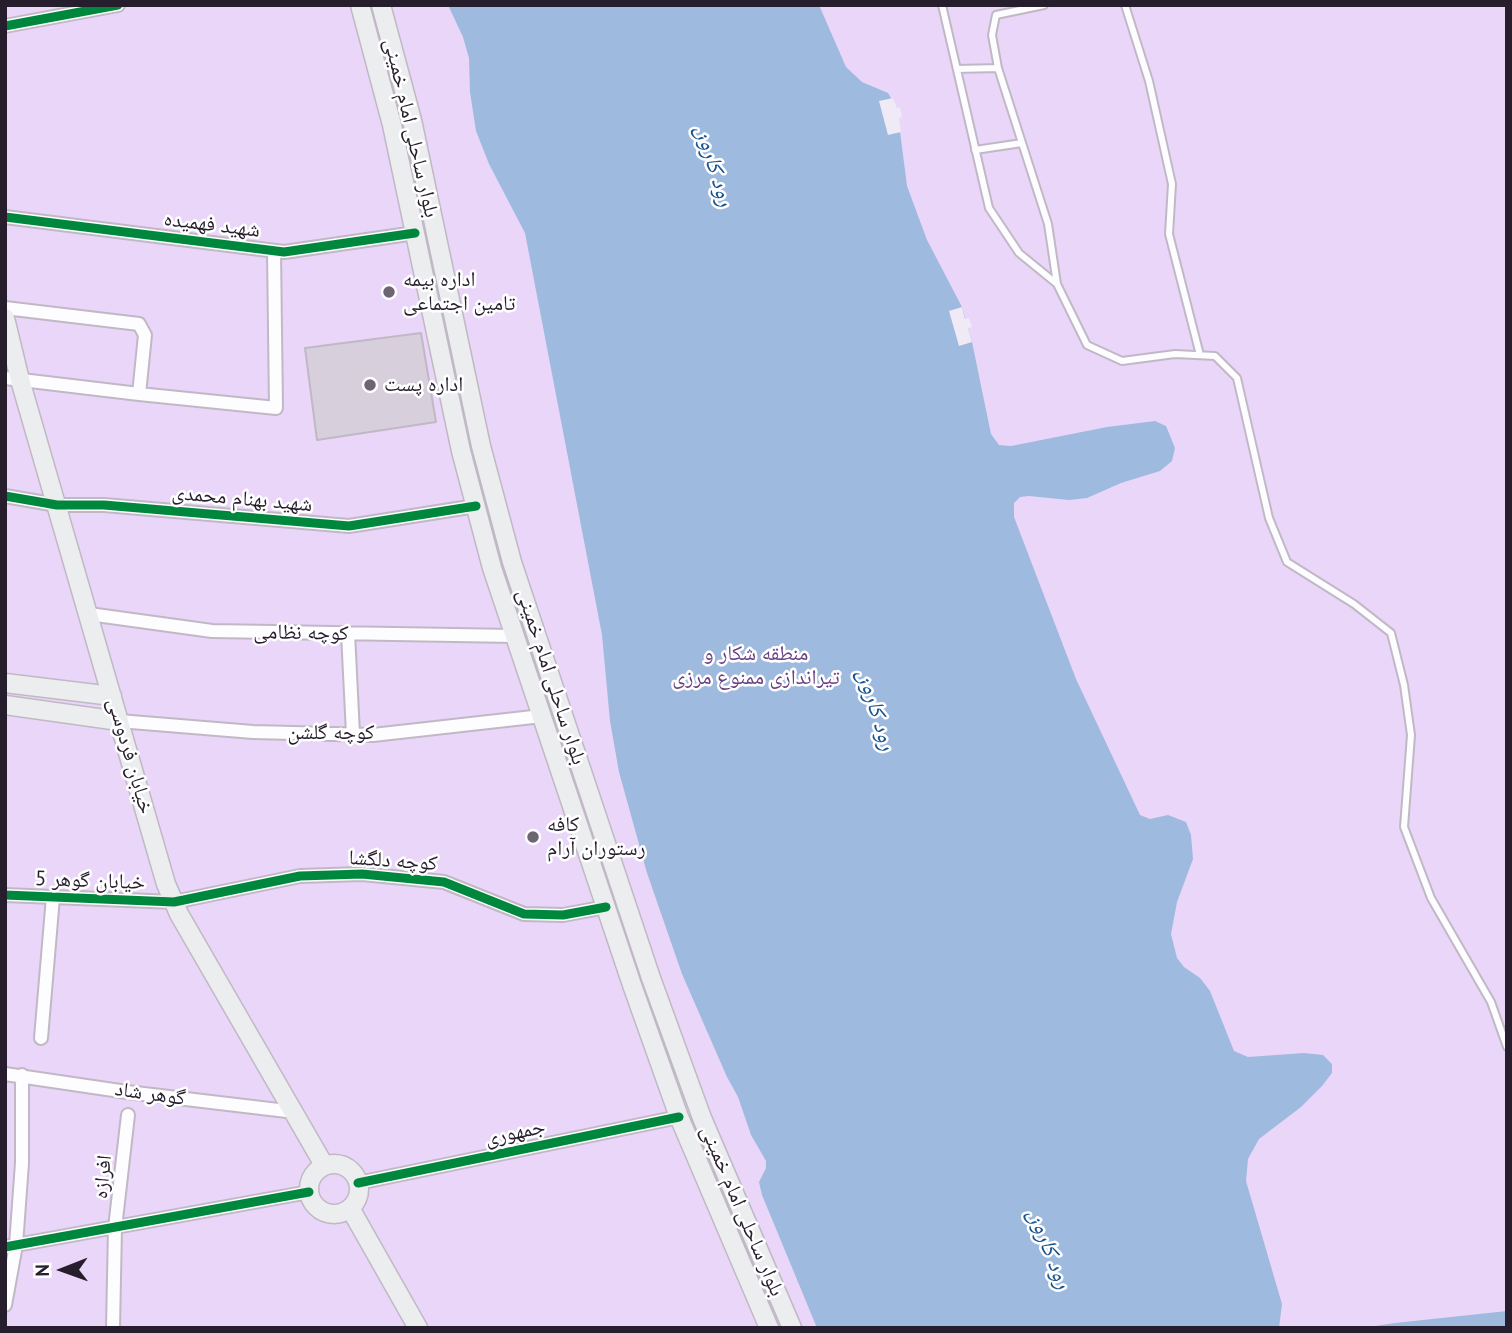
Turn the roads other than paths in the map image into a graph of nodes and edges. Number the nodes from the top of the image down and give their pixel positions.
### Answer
1 (118, 5) edge
2 (360, 5) edge
3 (381, 5) edge
4 (942, 5) edge
5 (1044, 5) edge
6 (1125, 5) edge
7 (5, 26) edge
8 (998, 68) junction
9 (957, 69) junction
10 (1022, 143) junction
11 (975, 150) junction
12 (5, 217) edge
13 (415, 233) junction
14 (274, 251) junction
15 (1057, 284) junction
16 (5, 308) edge
17 (5, 318) edge
18 (1200, 355) junction
19 (13, 379) edge
20 (139, 394) junction
21 (5, 496) edge
22 (57, 505) junction
23 (476, 506) junction
24 (89, 614) junction
25 (348, 634) junction
26 (515, 636) junction
27 (5, 683) edge
28 (112, 696) junction
29 (5, 705) edge
30 (542, 716) junction
31 (119, 721) junction
32 (353, 734) junction
33 (5, 895) edge
34 (53, 897) junction
35 (174, 902) junction
36 (606, 907) junction
37 (41, 1038) dead end
38 (1507, 1047) edge
39 (5, 1074) edge
40 (22, 1075) junction
41 (295, 1112) junction
42 (700, 1112) junction
43 (128, 1115) dead end
44 (679, 1116) junction
45 (324, 1165) junction
46 (358, 1183) junction
47 (309, 1192) junction
48 (350, 1208) junction
49 (116, 1228) junction
50 (11, 1246) edge
51 (5, 1305) edge
52 (113, 1328) edge
53 (418, 1328) edge
54 (769, 1328) edge
55 (792, 1328) edge

1 - 7 street
2 - 13 main road, بلوار ساحلی امام خمینی
3 - 42 main road, بلوار ساحلی امام خمینی
4 - 9 lane
5 - 8 lane
6 - 18 lane
8 - 9 lane
8 - 10 lane
9 - 11 lane
10 - 11 lane
10 - 15 lane
11 - 15 lane
12 - 14 street, شهید فهمیده
13 - 14 street, شهید فهمیده
13 - 23 main road, بلوار ساحلی امام خمینی
14 - 20 street
15 - 18 lane
16 - 20 street
17 - 19 main road, خیابان فردوسی
18 - 38 lane
19 - 20 street
19 - 22 main road, خیابان فردوسی
21 - 22 street, شهید بهنام محمدی
22 - 23 street, شهید بهنام محمدی
22 - 24 main road, خیابان فردوسی
23 - 26 main road, بلوار ساحلی امام خمینی
24 - 25 street, کوچه نظامی
24 - 28 main road, خیابان فردوسی
25 - 26 street, کوچه نظامی
25 - 32 street
26 - 30 main road, بلوار ساحلی امام خمینی
27 - 28 main road
28 - 31 main road, خیابان فردوسی
29 - 31 main road
30 - 32 street, کوچه گلشن
30 - 36 main road, بلوار ساحلی امام خمینی
31 - 32 street, کوچه گلشن
31 - 35 main road, خیابان فردوسی
33 - 34 street, خیابان گوهر 5
34 - 35 street, خیابان گوهر 5
34 - 37 street
35 - 36 street, کوچه دلگشا
35 - 41 main road, خیابان فردوسی
36 - 44 main road, بلوار ساحلی امام خمینی
39 - 40 street, گوهر شاد
40 - 41 street, گوهر شاد
40 - 50 street
41 - 45 main road, خیابان فردوسی
42 - 44 main road
42 - 55 main road, بلوار ساحلی امام خمینی
43 - 49 street, افرازه
44 - 46 street, جمهوری
44 - 54 main road, بلوار ساحلی امام خمینی
45 - 46 main road
45 - 47 main road
46 - 48 main road
47 - 48 main road
47 - 49 street
48 - 53 main road
49 - 50 street
49 - 52 street, افرازه
50 - 51 street

